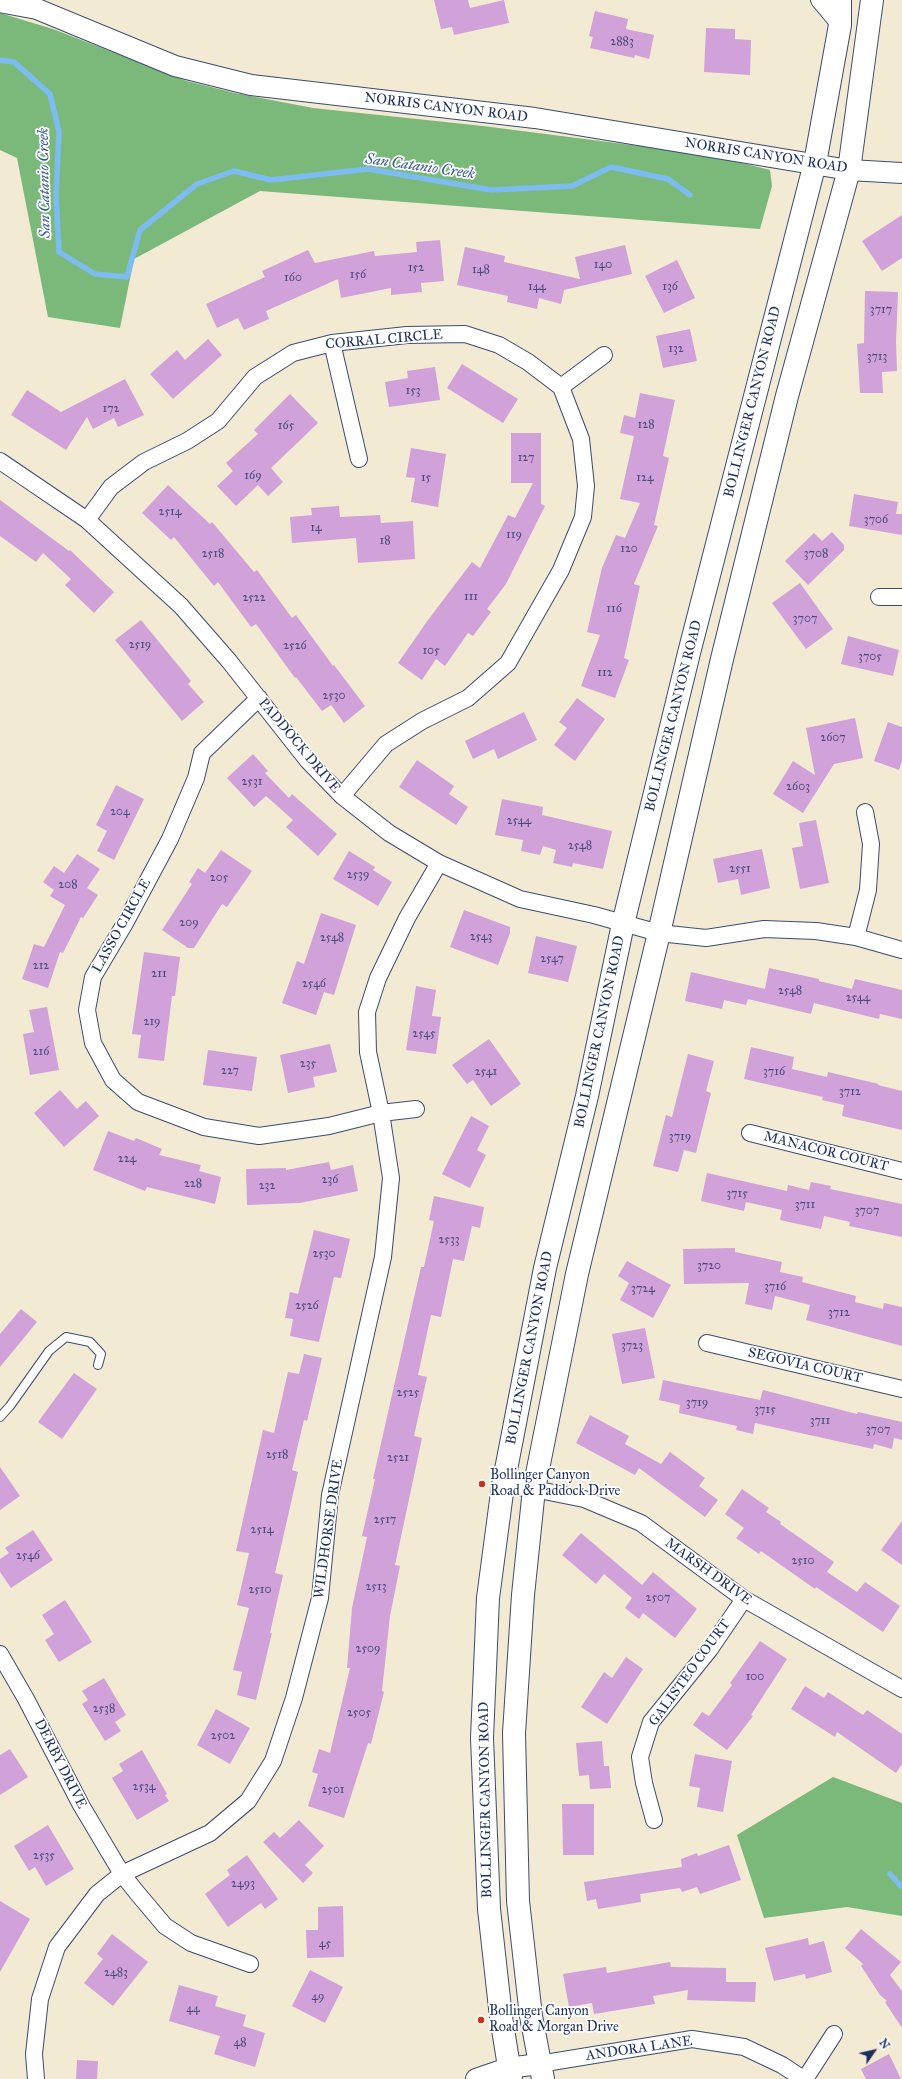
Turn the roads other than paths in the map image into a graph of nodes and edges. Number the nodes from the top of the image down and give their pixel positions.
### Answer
1 (819, 0) edge
2 (840, 0) edge
3 (872, 0) edge
4 (0, 2) edge
5 (840, 25) junction
6 (815, 163) junction
7 (849, 170) junction
8 (902, 173) edge
9 (332, 343) junction
10 (604, 355) dead end
11 (561, 387) junction
12 (359, 459) dead end
13 (0, 461) edge
14 (88, 520) junction
15 (879, 596) dead end
16 (902, 598) edge
17 (259, 698) junction
18 (342, 796) junction
19 (866, 812) dead end
20 (439, 863) junction
21 (623, 924) junction
22 (659, 933) junction
23 (856, 938) junction
24 (902, 950) edge
25 (416, 1109) dead end
26 (381, 1113) junction
27 (750, 1133) dead end
28 (902, 1171) edge
29 (707, 1343) dead end
30 (98, 1365) dead end
31 (902, 1389) edge
32 (0, 1417) edge
33 (503, 1485) junction
34 (534, 1489) junction
35 (744, 1599) junction
36 (0, 1654) edge
37 (901, 1685) edge
38 (654, 1820) dead end
39 (122, 1874) junction
40 (250, 1964) dead end
41 (834, 2034) dead end
42 (541, 2071) edge
43 (510, 2074) edge
44 (36, 2079) edge
45 (476, 2079) edge
46 (804, 2079) edge

1 - 5 street
2 - 5 main road, BOLLINGER CANYON ROAD
3 - 7 main road
4 - 6 street, NORRIS CANYON ROAD
5 - 6 main road, BOLLINGER CANYON ROAD
6 - 7 street, NORRIS CANYON ROAD
6 - 21 main road, BOLLINGER CANYON ROAD
7 - 8 street, NORRIS CANYON ROAD
7 - 22 main road
9 - 11 street, CORRAL CIRCLE
9 - 12 street
9 - 14 street, CORRAL CIRCLE
10 - 11 street
11 - 18 street
13 - 14 street, PADDOCK DRIVE
14 - 17 street, PADDOCK DRIVE
15 - 16 street
17 - 18 street, PADDOCK DRIVE
17 - 26 street, LASSO CIRCLE
18 - 20 street, PADDOCK DRIVE
19 - 23 street
20 - 21 street, PADDOCK DRIVE
20 - 26 street, WILDHORSE DRIVE
21 - 22 street, PADDOCK DRIVE
21 - 33 main road, BOLLINGER CANYON ROAD
22 - 23 street, PADDOCK DRIVE
22 - 34 main road
23 - 24 street, PADDOCK DRIVE
25 - 26 street, LASSO CIRCLE
26 - 39 street, WILDHORSE DRIVE
27 - 28 street, MANACOR COURT
29 - 31 street, SEGOVIA COURT
30 - 32 lane
33 - 34 street, MARSH DRIVE
33 - 43 main road, BOLLINGER CANYON ROAD
34 - 35 street, MARSH DRIVE
34 - 42 main road
35 - 37 street, MARSH DRIVE
35 - 38 street, GALISTEO COURT
36 - 39 street, DERBY DRIVE
39 - 40 street, DERBY DRIVE
39 - 44 street, WILDHORSE DRIVE
41 - 46 street
42 - 43 street
42 - 46 street, ANDORA LANE
43 - 45 street

